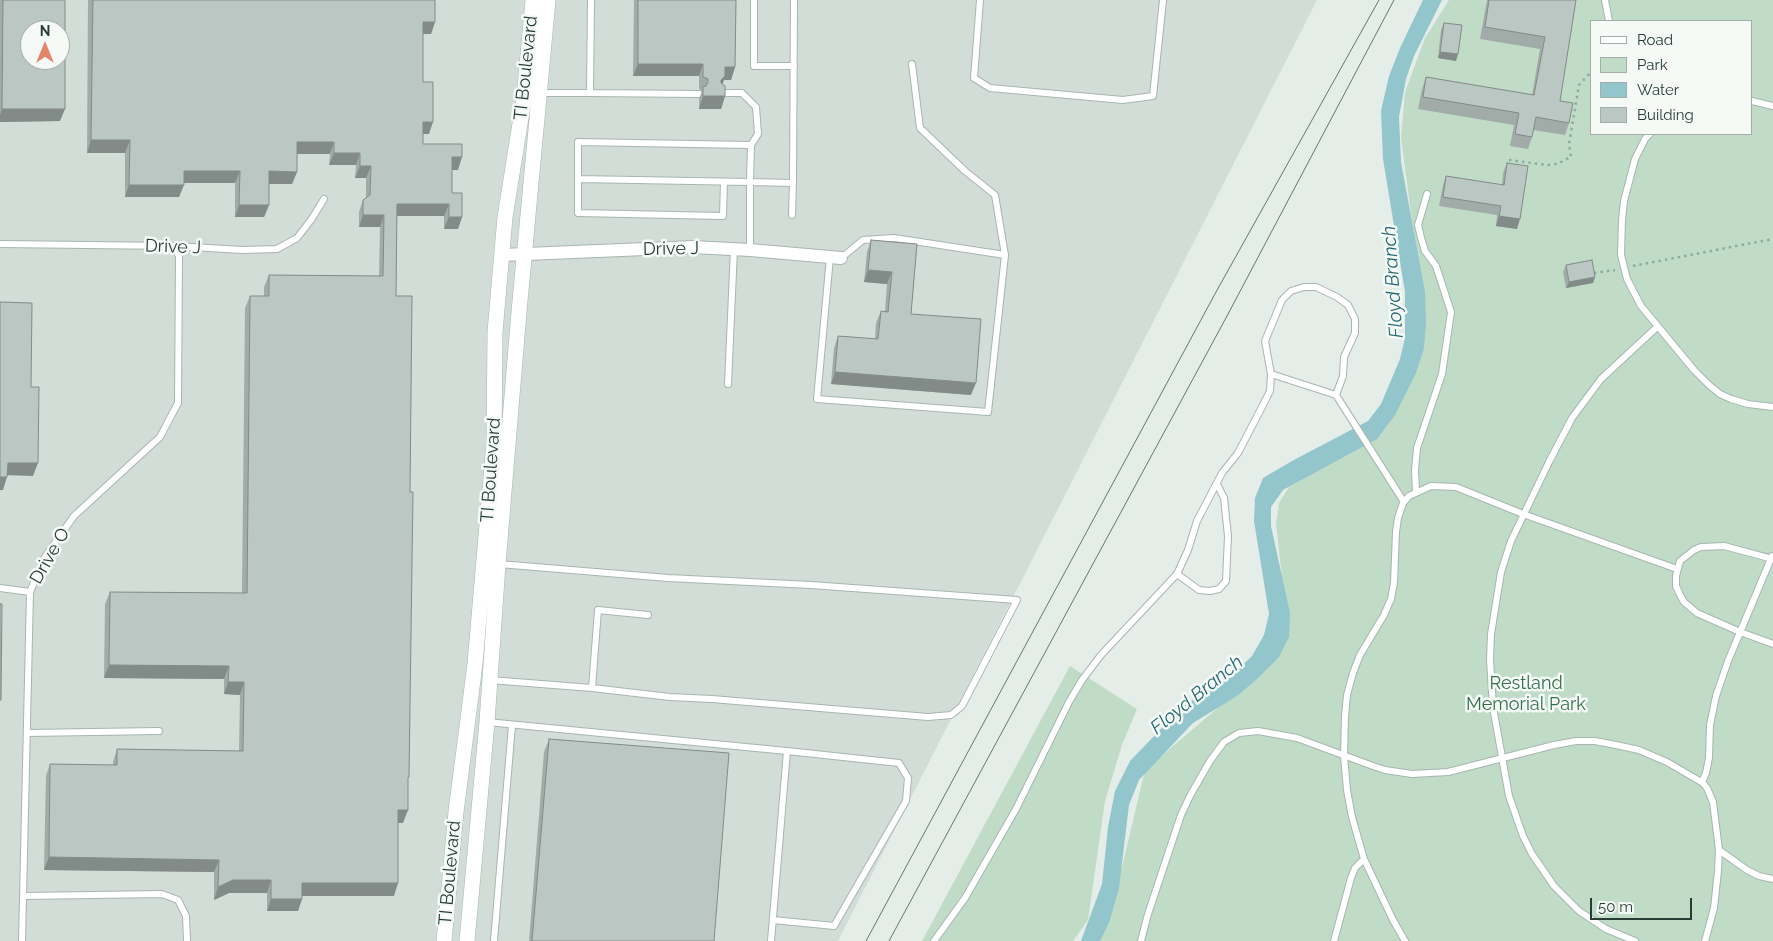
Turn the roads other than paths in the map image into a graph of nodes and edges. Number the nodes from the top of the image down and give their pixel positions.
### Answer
1 (533, 0) edge
2 (548, 0) edge
3 (591, 0) edge
4 (754, 0) edge
5 (794, 0) edge
6 (980, 0) edge
7 (1163, 0) edge
8 (1605, 0) edge
9 (1609, 20) edge
10 (912, 64) dead end
11 (794, 66) junction
12 (539, 93) junction
13 (590, 93) junction
14 (699, 94) dead end
15 (721, 94) edge
16 (1753, 101) edge
17 (1773, 106) edge
18 (1649, 135) edge
19 (751, 145) junction
20 (578, 179) junction
21 (724, 182) junction
22 (750, 182) junction
23 (793, 183) junction
24 (1427, 194) dead end
25 (324, 199) dead end
26 (792, 215) dead end
27 (0, 244) edge
28 (175, 246) junction
29 (734, 249) junction
30 (750, 250) junction
31 (525, 254) junction
32 (502, 255) junction
33 (1005, 255) junction
34 (836, 258) junction
35 (1657, 327) junction
36 (1272, 374) junction
37 (728, 384) dead end
38 (1336, 395) junction
39 (1773, 407) edge
40 (1217, 484) junction
41 (1416, 492) junction
42 (1404, 502) junction
43 (1523, 514) junction
44 (1772, 557) edge
45 (498, 564) junction
46 (1677, 569) junction
47 (1177, 574) junction
48 (0, 588) edge
49 (30, 592) junction
50 (648, 614) dead end
51 (1740, 632) junction
52 (1773, 644) edge
53 (489, 680) junction
54 (592, 688) junction
55 (487, 722) junction
56 (512, 725) junction
57 (159, 731) dead end
58 (27, 733) junction
59 (787, 751) junction
60 (1344, 756) junction
61 (1501, 759) junction
62 (1702, 782) junction
63 (1719, 850) junction
64 (1364, 859) junction
65 (1773, 879) edge
66 (24, 896) junction
67 (773, 920) junction
68 (22, 941) edge
69 (187, 941) edge
70 (444, 941) edge
71 (467, 941) edge
72 (494, 941) edge
73 (771, 941) edge
74 (934, 941) edge
75 (1141, 941) edge
76 (1334, 941) edge
77 (1406, 941) edge
78 (1635, 941) edge
79 (1705, 941) edge

1 - 32 street, TI Boulevard
2 - 12 street, TI Boulevard
3 - 13 lane
4 - 11 lane
5 - 11 lane
6 - 7 lane
8 - 9 lane
10 - 33 lane
11 - 23 lane
12 - 13 lane
12 - 31 street, TI Boulevard
13 - 14 lane
15 - 19 lane
16 - 17 lane
18 - 35 lane
19 - 20 lane
19 - 22 lane
20 - 21 lane
20 - 21 lane
21 - 22 lane
22 - 23 lane
22 - 30 lane
23 - 26 lane
24 - 41 lane
25 - 28 lane, Drive J
27 - 28 lane, Drive J
28 - 49 lane, Drive O
29 - 30 street, Drive J
29 - 31 street, Drive J
29 - 37 lane
30 - 34 street, Drive J
31 - 32 street, Drive J
31 - 45 street, TI Boulevard
32 - 70 street, TI Boulevard
33 - 34 lane
33 - 34 lane
35 - 39 lane
35 - 43 lane
36 - 38 lane
36 - 38 lane
36 - 40 lane
38 - 42 lane
40 - 47 lane
40 - 47 lane
41 - 42 lane
41 - 43 lane
42 - 60 lane
43 - 46 lane
43 - 61 lane
44 - 46 lane
44 - 51 lane
45 - 53 street, TI Boulevard
45 - 54 lane
46 - 51 lane
47 - 74 lane
48 - 49 lane
49 - 58 lane, Drive O
50 - 54 lane
51 - 52 lane
51 - 62 lane
53 - 54 lane
53 - 55 street, TI Boulevard
55 - 56 lane
55 - 71 street, TI Boulevard
56 - 59 lane
56 - 72 lane
57 - 58 lane
58 - 66 lane, Drive O
59 - 67 lane
59 - 67 lane
60 - 61 lane
60 - 64 lane
60 - 75 lane
61 - 62 lane
61 - 78 lane
62 - 63 lane
63 - 65 lane
63 - 79 lane
64 - 76 lane
64 - 77 lane
66 - 68 lane, Drive O
66 - 69 lane
67 - 73 lane

